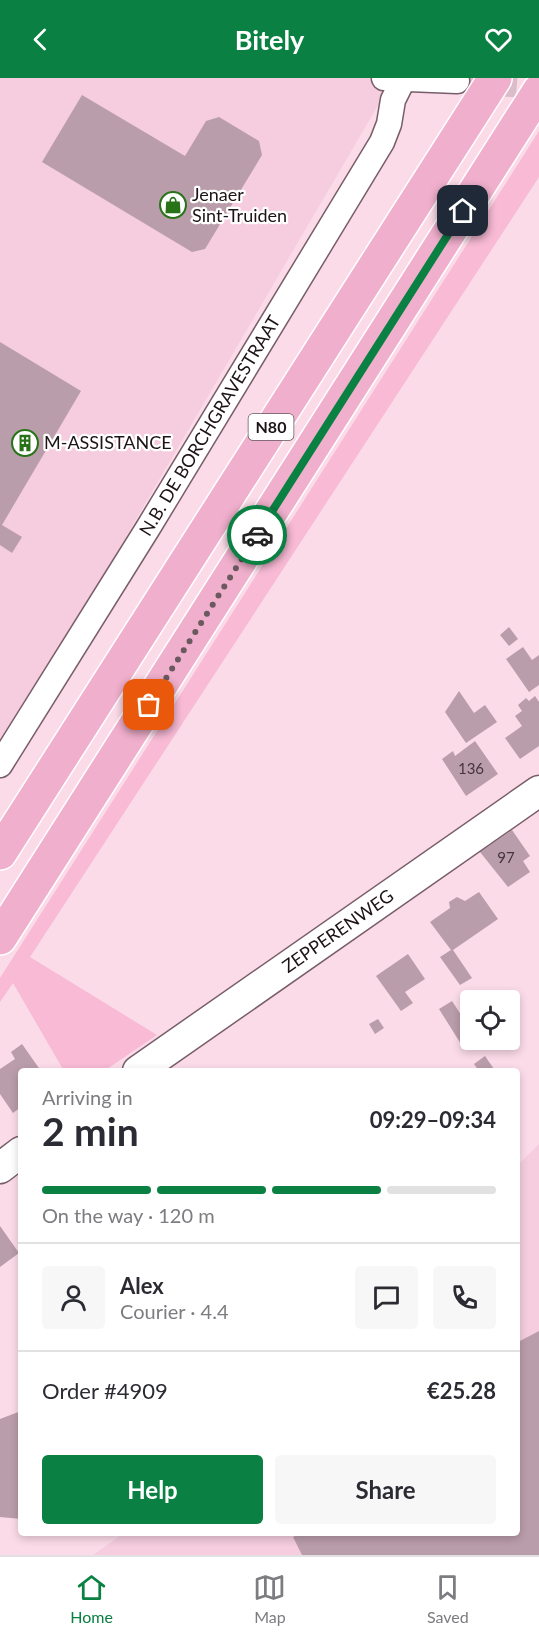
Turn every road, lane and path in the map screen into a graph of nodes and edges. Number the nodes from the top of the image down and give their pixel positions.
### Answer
1 (384, 78) edge
2 (404, 78) edge
3 (495, 78) edge
4 (457, 81) dead end
5 (539, 91) edge
6 (0, 765) edge
7 (539, 791) edge
8 (0, 853) edge
9 (0, 938) edge
10 (142, 1068) edge
11 (18, 1154) edge
12 (0, 1167) edge

1 - 2 street
2 - 4 street
2 - 6 street, N.B. DE BORCHGRAVESTRAAT
3 - 8 highway, N80
5 - 9 highway, N80
7 - 10 street, ZEPPERENWEG
11 - 12 street

